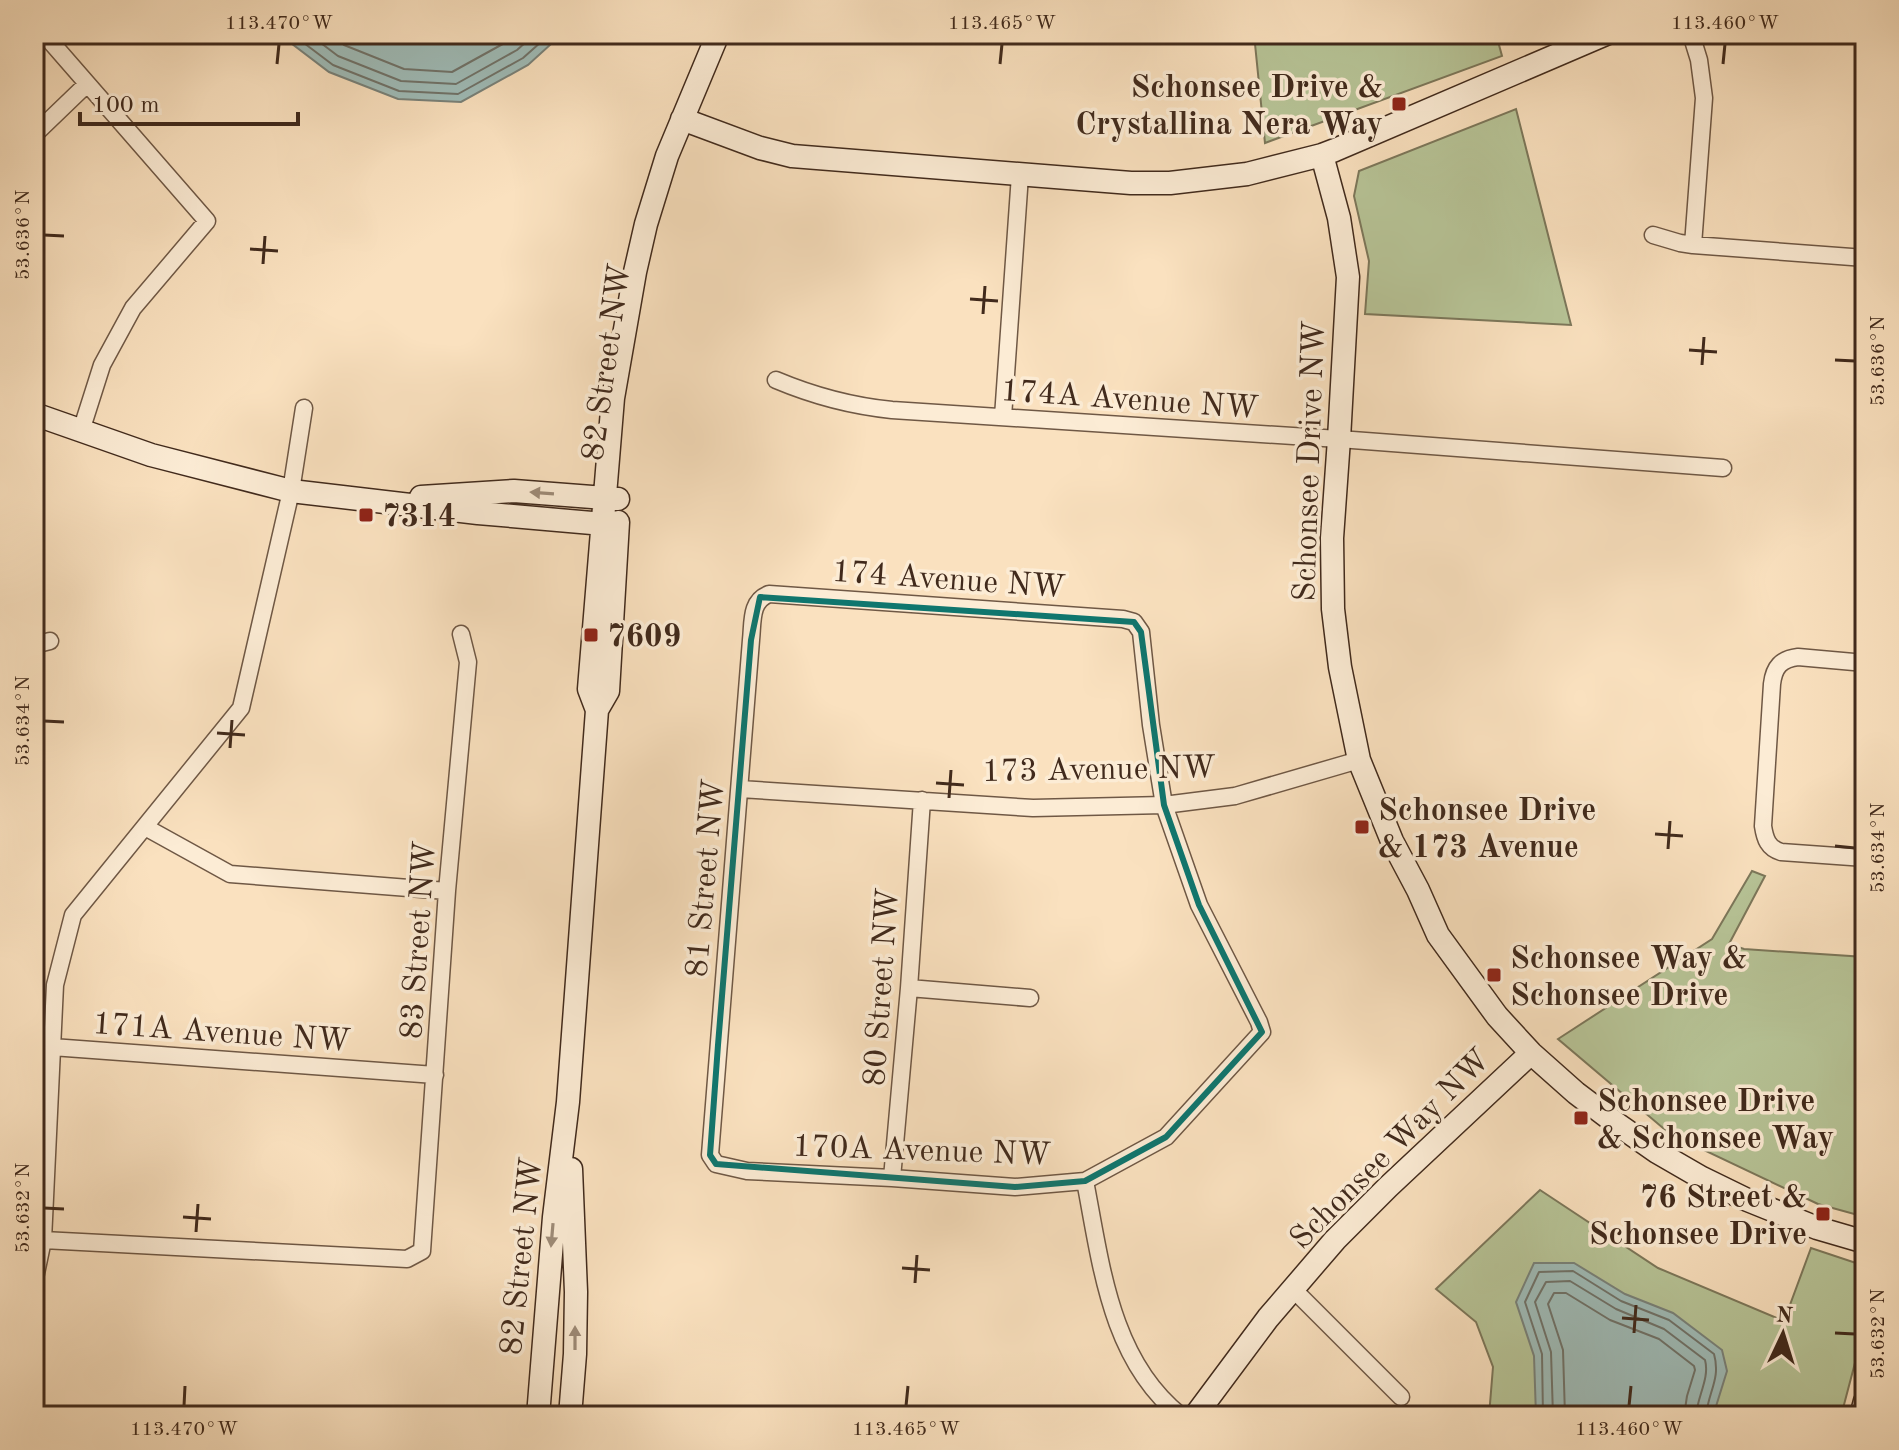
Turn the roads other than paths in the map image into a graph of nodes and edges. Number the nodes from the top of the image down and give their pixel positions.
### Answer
1 (44, 34) edge
2 (718, 34) edge
3 (733, 34) edge
4 (1606, 34) edge
5 (1691, 34) edge
6 (87, 84) junction
7 (688, 122) junction
8 (34, 135) edge
9 (1322, 155) junction
10 (1020, 175) junction
11 (1653, 235) dead end
12 (1693, 245) junction
13 (1865, 258) edge
14 (776, 380) dead end
15 (304, 408) dead end
16 (34, 414) edge
17 (1003, 417) junction
18 (81, 431) junction
19 (1339, 439) junction
20 (1723, 468) dead end
21 (291, 491) junction
22 (613, 498) junction
23 (364, 500) junction
24 (610, 525) junction
25 (760, 597) joint
26 (461, 634) dead end
27 (1865, 663) edge
28 (1359, 760) junction
29 (740, 789) junction
30 (922, 800) junction
31 (1164, 805) junction
32 (145, 827) junction
33 (1865, 858) edge
34 (447, 891) junction
35 (909, 988) junction
36 (1030, 998) dead end
37 (52, 1047) junction
38 (1531, 1053) junction
39 (435, 1075) junction
40 (568, 1102) junction
41 (716, 1164) joint
42 (892, 1178) junction
43 (1085, 1181) junction
44 (43, 1240) junction
45 (1865, 1242) edge
46 (34, 1283) edge
47 (1294, 1290) junction
48 (1401, 1397) dead end
49 (1865, 1401) edge
50 (538, 1416) edge
51 (570, 1416) edge
52 (1181, 1416) edge
53 (1195, 1416) edge
54 (1861, 1416) edge

1 - 6 street
2 - 7 street, 82 Street NW
3 - 7 street, 82 Street NW
4 - 9 street
5 - 12 street
6 - 8 street
6 - 18 street
7 - 10 street
7 - 22 street, 82 Street NW
9 - 10 street
9 - 19 street, Schonsee Drive NW
10 - 17 street
11 - 12 street
12 - 13 street
14 - 17 street, 174A Avenue NW
15 - 21 street
16 - 18 street
17 - 19 street, 174A Avenue NW
18 - 21 street
19 - 20 street, 174A Avenue NW
19 - 28 street, Schonsee Drive NW
21 - 23 street
21 - 32 street
22 -> 23 street
22 - 24 street, 82 Street NW
23 - 24 street
24 - 40 street, 82 Street NW
25 - 29 street, 81 Street NW
25 - 31 street, 174 Avenue NW
26 - 34 street, 83 Street NW
27 - 33 street
28 - 31 street, 173 Avenue NW
28 - 38 street, Schonsee Drive NW
29 - 30 street, 173 Avenue NW
29 - 41 street, 81 Street NW
30 - 31 street, 173 Avenue NW
30 - 35 street, 80 Street NW
31 - 43 street, 170A Avenue NW
32 - 34 street
32 - 37 street
34 - 39 street, 83 Street NW
35 - 36 street
35 - 42 street, 80 Street NW
37 - 39 street, 171A Avenue NW
37 - 44 street
38 - 45 street, Schonsee Drive NW
38 - 47 street, Schonsee Way NW
39 - 44 street, 83 Street NW
40 -> 50 street, 82 Street NW
51 -> 40 street, 82 Street NW
41 - 42 street, 170A Avenue NW
42 - 43 street, 170A Avenue NW
43 - 52 street
44 - 46 street
47 - 48 street, Schonsee Way NW
47 - 53 street, Schonsee Way NW
49 - 54 street

